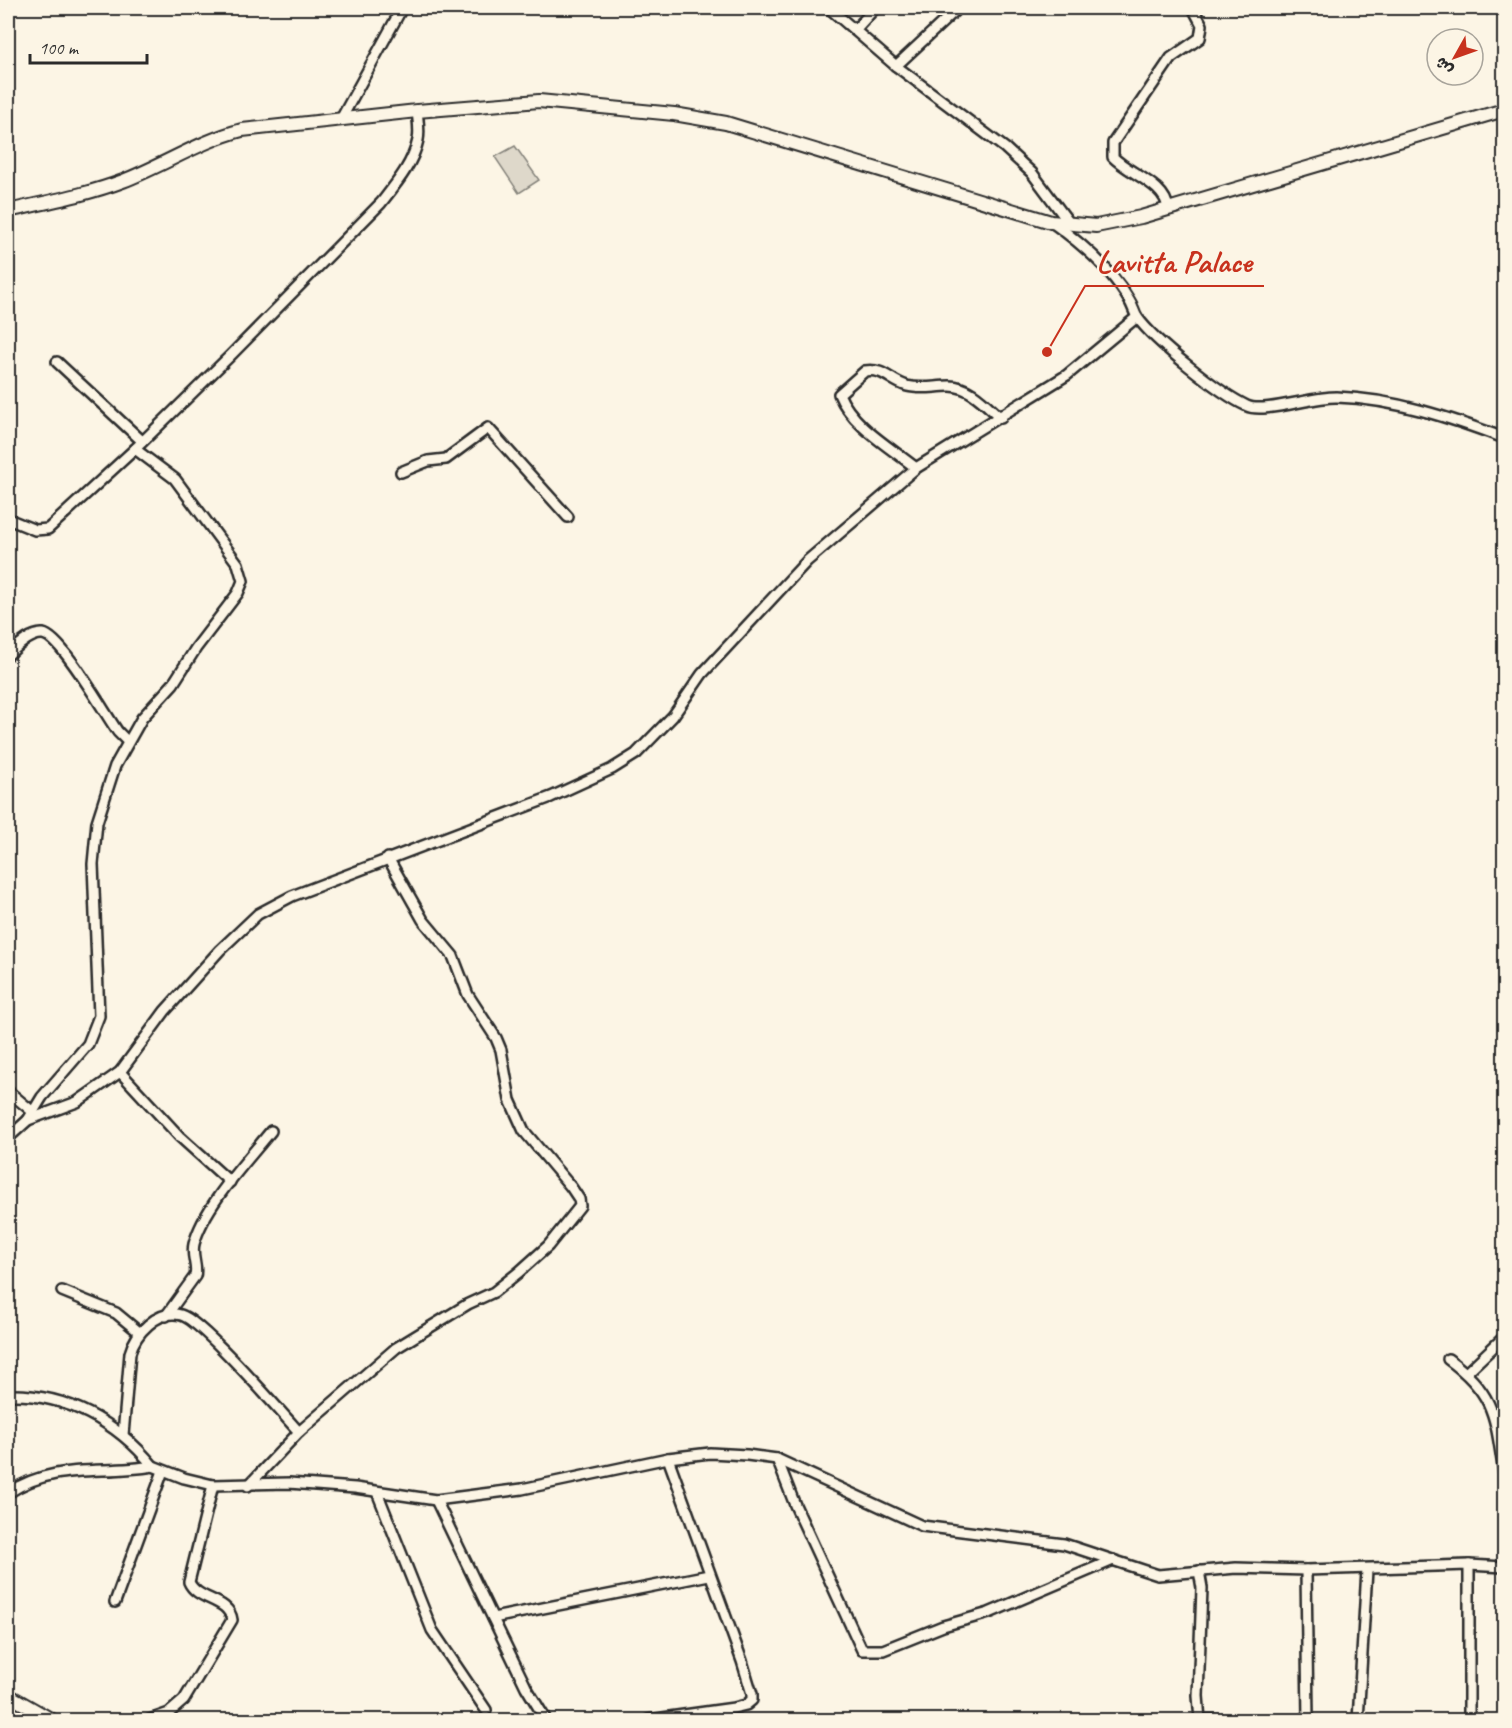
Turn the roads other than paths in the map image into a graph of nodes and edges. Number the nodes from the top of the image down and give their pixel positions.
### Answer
1 (402, 8) edge
2 (829, 8) edge
3 (875, 8) edge
4 (958, 8) edge
5 (1193, 8) edge
6 (855, 30) junction
7 (896, 66) junction
8 (1504, 110) edge
9 (417, 111) junction
10 (341, 119) junction
11 (1168, 209) junction
12 (8, 211) edge
13 (1051, 222) junction
14 (1070, 224) junction
15 (1137, 317) junction
16 (57, 362) dead end
17 (1001, 418) junction
18 (1504, 438) edge
19 (142, 441) junction
20 (135, 449) junction
21 (916, 468) junction
22 (401, 472) dead end
23 (568, 517) dead end
24 (8, 519) edge
25 (8, 655) edge
26 (128, 742) junction
27 (388, 858) junction
28 (120, 1072) junction
29 (8, 1091) edge
30 (31, 1116) junction
31 (271, 1131) dead end
32 (8, 1138) edge
33 (230, 1182) junction
34 (62, 1291) dead end
35 (166, 1316) junction
36 (138, 1332) junction
37 (1504, 1337) edge
38 (1448, 1359) dead end
39 (1467, 1372) junction
40 (8, 1395) edge
41 (299, 1432) junction
42 (123, 1435) junction
43 (668, 1458) junction
44 (777, 1459) junction
45 (153, 1466) junction
46 (163, 1471) junction
47 (1504, 1473) edge
48 (213, 1485) junction
49 (248, 1486) junction
50 (377, 1492) junction
51 (8, 1493) edge
52 (436, 1500) junction
53 (1113, 1560) junction
54 (1469, 1565) junction
55 (1504, 1567) edge
56 (1306, 1570) junction
57 (1367, 1570) junction
58 (1199, 1571) junction
59 (709, 1575) junction
60 (115, 1602) dead end
61 (493, 1618) junction
62 (9, 1698) edge
63 (486, 1710) dead end
64 (52, 1720) edge
65 (149, 1720) edge
66 (546, 1720) edge
67 (648, 1720) edge
68 (1200, 1720) edge
69 (1227, 1720) edge
70 (1308, 1720) edge
71 (1358, 1720) edge
72 (1469, 1720) edge

1 - 10 street
2 - 6 street
3 - 6 street
4 - 7 street
5 - 11 street
6 - 7 street
7 - 14 street
8 - 11 street
9 - 10 street
9 - 13 street
9 - 19 street
10 - 12 street
11 - 14 street
13 - 14 street
13 - 15 street
15 - 17 street
15 - 18 street
16 - 19 street
17 - 21 street
17 - 21 street
19 - 20 street
20 - 24 street
20 - 26 street
21 - 27 street
22 - 23 street
25 - 26 street
26 - 30 street
27 - 28 street
27 - 41 street
28 - 30 street
28 - 33 street
29 - 30 street
30 - 32 street
31 - 33 street
33 - 35 street
34 - 36 street
35 - 36 street
35 - 41 street
36 - 42 street
37 - 39 street
38 - 39 street
39 - 47 street
40 - 42 street
41 - 49 street
42 - 45 street
43 - 44 street
43 - 52 street
43 - 59 street
44 - 53 street
44 - 53 street
45 - 46 street
45 - 51 street
46 - 48 street
46 - 60 street
48 - 49 street
48 - 65 street
49 - 50 street
50 - 52 street
50 - 63 street
52 - 61 street
53 - 58 street
54 - 55 street
54 - 57 street
54 - 72 street
56 - 57 street
56 - 58 street
56 - 70 street
57 - 71 street
58 - 68 street
59 - 61 street
59 - 67 street
61 - 66 street
62 - 64 street
68 - 69 street

